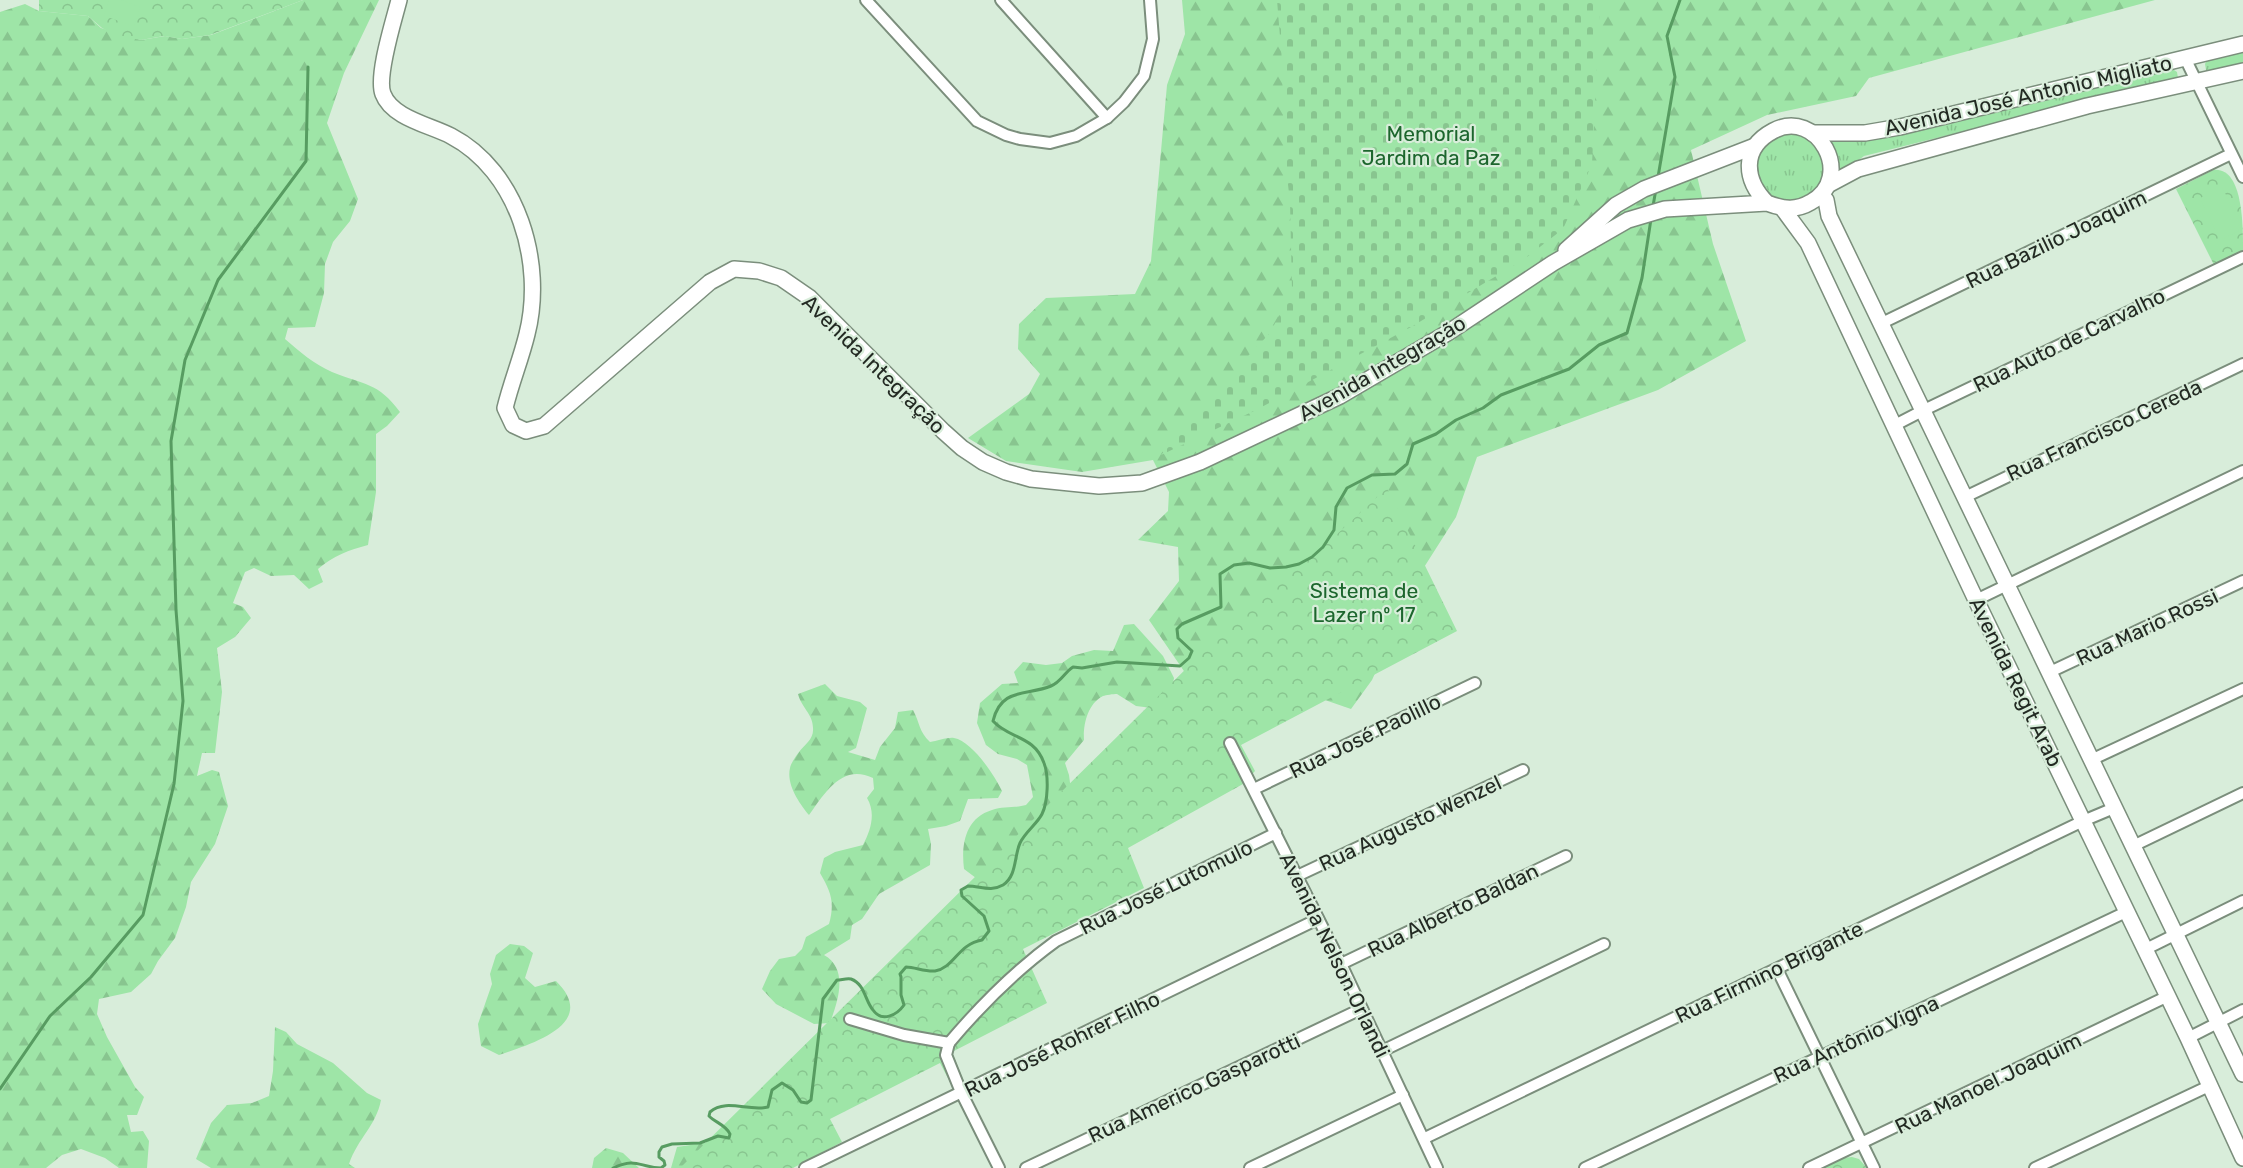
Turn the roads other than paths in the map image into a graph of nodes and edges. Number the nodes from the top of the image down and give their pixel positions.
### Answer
1 (399, 0) edge
2 (866, 0) edge
3 (1001, 0) edge
4 (1150, 0) edge
5 (2243, 44) edge
6 (2185, 58) junction
7 (2243, 71) edge
8 (2198, 82) junction
9 (1107, 118) junction
10 (1812, 133) junction
11 (1755, 146) junction
12 (2231, 154) junction
13 (2243, 177) edge
14 (1825, 191) junction
15 (1767, 203) junction
16 (1783, 209) junction
17 (2243, 257) edge
18 (1553, 263) junction
19 (1882, 323) junction
20 (2243, 364) edge
21 (1924, 410) junction
22 (1895, 425) junction
23 (2243, 471) edge
24 (1965, 496) junction
25 (2243, 581) edge
26 (2007, 585) junction
27 (1976, 600) junction
28 (2050, 672) junction
29 (1475, 683) dead end
30 (2243, 688) edge
31 (1230, 743) dead end
32 (2093, 759) junction
33 (1523, 770) dead end
34 (1254, 789) junction
35 (2243, 793) edge
36 (2114, 808) junction
37 (2083, 821) junction
38 (1276, 833) junction
39 (2133, 846) junction
40 (1566, 856) dead end
41 (1297, 876) junction
42 (2243, 901) edge
43 (2127, 912) junction
44 (1318, 919) junction
45 (2176, 933) junction
46 (1604, 944) dead end
47 (2144, 950) junction
48 (1341, 964) junction
49 (1777, 969) junction
50 (2166, 997) junction
51 (1361, 1009) junction
52 (2243, 1010) edge
53 (850, 1018) dead end
54 (2218, 1022) junction
55 (2188, 1038) junction
56 (949, 1042) junction
57 (1382, 1051) junction
58 (1820, 1056) junction
59 (2243, 1074) edge
60 (2209, 1086) junction
61 (961, 1092) junction
62 (1403, 1095) junction
63 (1425, 1138) junction
64 (1862, 1142) junction
65 (2243, 1158) edge
66 (805, 1168) edge
67 (999, 1168) edge
68 (1026, 1168) edge
69 (1250, 1168) edge
70 (1437, 1168) edge
71 (1585, 1168) edge
72 (1809, 1168) edge
73 (1874, 1168) edge
74 (2035, 1168) edge

1 - 18 main road, Avenida Integração
2 - 9 street
3 - 9 street
4 - 9 street
5 - 6 main road, Avenida José Antonio Migliato
6 - 8 street
6 - 10 main road, Avenida José Antonio Migliato
7 - 8 main road, Avenida José Antonio Migliato
8 - 12 street
8 - 14 main road, Avenida José Antonio Migliato
10 - 11 main road
10 - 14 main road
11 - 15 main road
11 - 18 main road, Avenida Integração
12 - 13 street
12 - 19 street, Rua Bazilio Joaquim
14 - 16 main road
14 - 19 main road, Avenida Regit Arab
15 - 16 main road
15 - 18 main road, Avenida Integração
16 - 22 main road, Avenida Regit Arab
17 - 21 street, Rua Auto de Carvalho
19 - 21 main road, Avenida Regit Arab
20 - 24 street, Rua Francisco Cereda
21 - 22 street, Rua Auto de Carvalho
21 - 24 main road, Avenida Regit Arab
22 - 27 main road, Avenida Regit Arab
23 - 26 street
24 - 26 main road, Avenida Regit Arab
25 - 28 street, Rua Mario Rossi
26 - 27 street
26 - 28 main road, Avenida Regit Arab
27 - 37 main road, Avenida Regit Arab
28 - 32 main road, Avenida Regit Arab
29 - 34 street, Rua José Paolillo
30 - 32 street
31 - 34 street, Avenida Nelson Orlandi
32 - 36 main road, Avenida Regit Arab
33 - 41 street, Rua Augusto Wenzel
34 - 38 street, Avenida Nelson Orlandi
35 - 39 street
36 - 37 street, Rua Firmino Brigante
36 - 39 main road, Avenida Regit Arab
37 - 43 main road, Avenida Regit Arab
37 - 49 street, Rua Firmino Brigante
38 - 41 street, Avenida Nelson Orlandi
38 - 56 street, Rua José Lutomulo
39 - 45 main road, Avenida Regit Arab
40 - 48 street, Rua Alberto Baldan
41 - 44 street, Avenida Nelson Orlandi
42 - 45 street
43 - 47 main road, Avenida Regit Arab
43 - 58 street, Rua Antônio Vigna
44 - 48 street, Avenida Nelson Orlandi
44 - 61 street, Rua José Rohrer Filho
45 - 47 street
45 - 54 main road, Avenida Regit Arab
46 - 57 street
47 - 50 main road, Avenida Regit Arab
48 - 51 street, Avenida Nelson Orlandi
49 - 58 street
49 - 63 street, Rua Firmino Brigante
50 - 55 main road, Avenida Regit Arab
50 - 64 street, Rua Manoel Joaquim
51 - 57 street, Avenida Nelson Orlandi
51 - 68 street, Rua Americo Gasparotti
52 - 54 street
53 - 56 street
54 - 55 street
54 - 59 main road, Avenida Regit Arab
55 - 60 main road, Avenida Regit Arab
56 - 61 street
57 - 62 street, Avenida Nelson Orlandi
58 - 64 street
58 - 71 street, Rua Antônio Vigna
60 - 65 main road, Avenida Regit Arab
60 - 74 street
61 - 66 street, Rua José Rohrer Filho
61 - 67 street
62 - 63 street, Avenida Nelson Orlandi
62 - 69 street
63 - 70 street, Avenida Nelson Orlandi
64 - 72 street, Rua Manoel Joaquim
64 - 73 street

